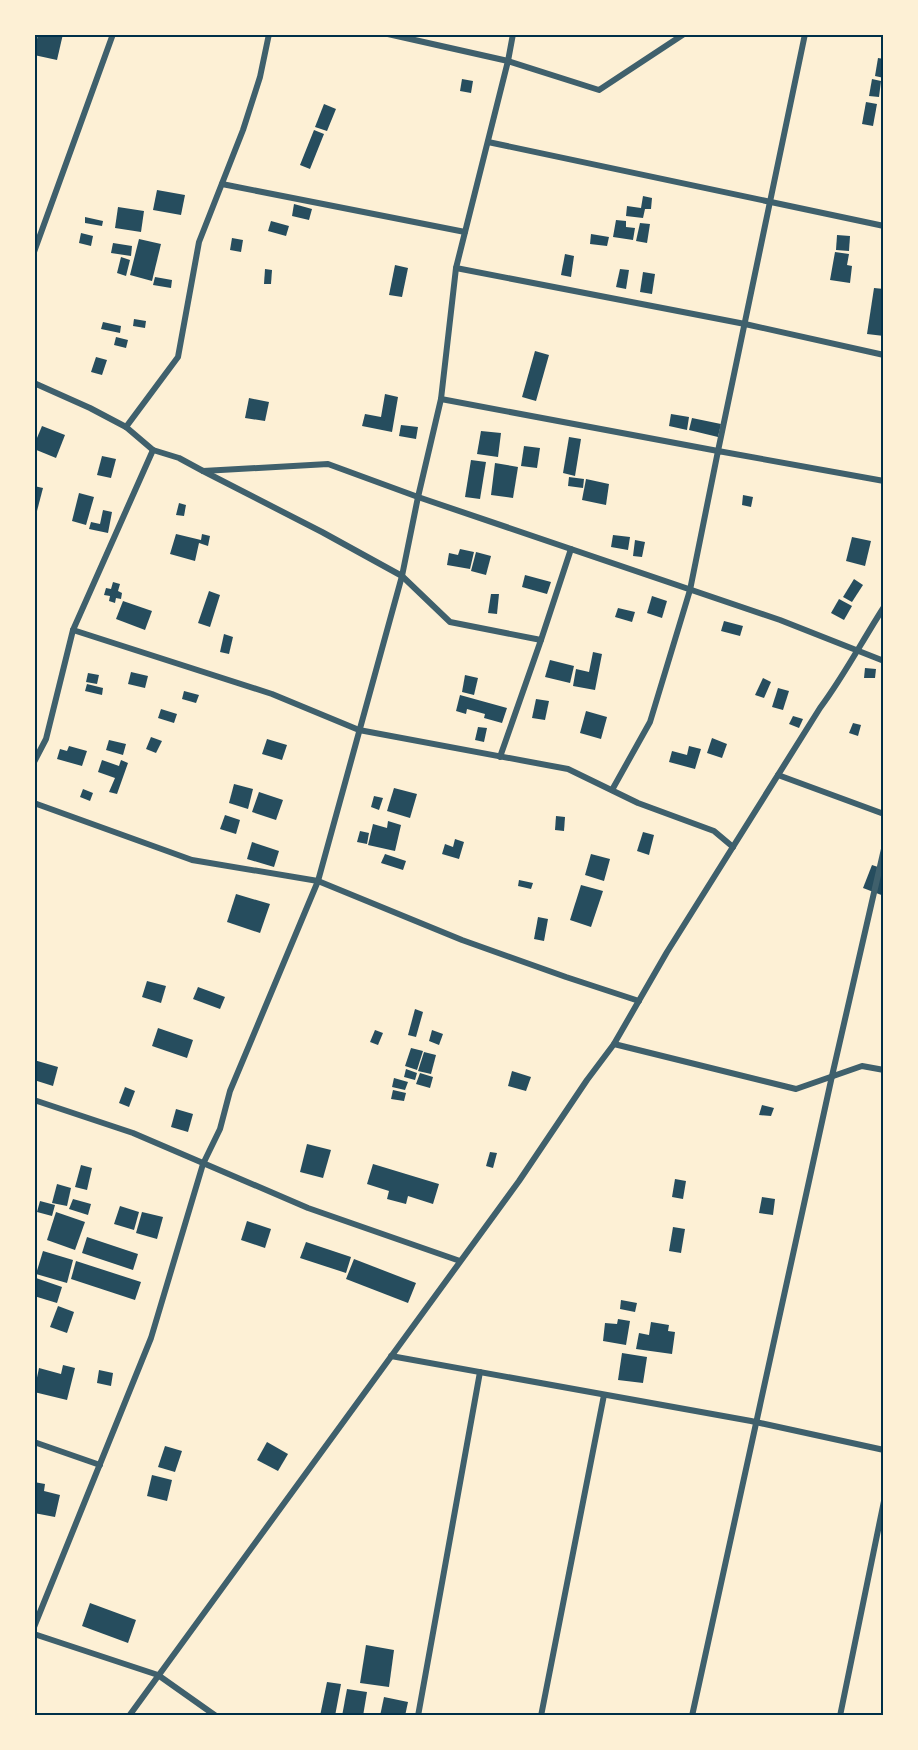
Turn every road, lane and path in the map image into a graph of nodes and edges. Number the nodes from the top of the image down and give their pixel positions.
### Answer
1 (113, 34) edge
2 (269, 34) edge
3 (388, 34) edge
4 (513, 34) edge
5 (684, 34) edge
6 (805, 34) edge
7 (508, 61) junction
8 (488, 142) junction
9 (222, 184) junction
10 (770, 201) junction
11 (884, 226) edge
12 (465, 232) junction
13 (34, 252) edge
14 (456, 268) junction
15 (744, 324) junction
16 (884, 355) edge
17 (34, 382) edge
18 (441, 399) junction
19 (126, 427) junction
20 (153, 450) junction
21 (718, 452) junction
22 (202, 471) junction
23 (884, 481) edge
24 (418, 497) junction
25 (571, 549) junction
26 (402, 576) junction
27 (690, 590) junction
28 (884, 607) edge
29 (73, 630) junction
30 (542, 640) junction
31 (857, 649) junction
32 (884, 661) edge
33 (359, 730) junction
34 (500, 757) junction
35 (34, 762) edge
36 (778, 775) junction
37 (612, 790) junction
38 (34, 803) edge
39 (884, 814) edge
40 (733, 847) junction
41 (884, 849) edge
42 (318, 881) junction
43 (639, 1000) junction
44 (614, 1044) junction
45 (884, 1070) edge
46 (832, 1076) junction
47 (34, 1100) edge
48 (203, 1164) junction
49 (460, 1260) junction
50 (391, 1356) junction
51 (480, 1372) junction
52 (604, 1395) junction
53 (756, 1422) junction
54 (34, 1442) edge
55 (884, 1450) edge
56 (100, 1465) junction
57 (884, 1501) edge
58 (34, 1626) edge
59 (34, 1634) edge
60 (158, 1675) junction
61 (129, 1716) edge
62 (216, 1716) edge
63 (418, 1716) edge
64 (541, 1716) edge
65 (692, 1716) edge
66 (840, 1716) edge

1 - 13 street
2 - 9 street
3 - 7 street
4 - 7 street
5 - 7 street
6 - 10 street
7 - 8 street
8 - 10 street
8 - 12 street
9 - 12 street
9 - 19 street
10 - 11 street
10 - 15 street
12 - 14 street
14 - 15 street
14 - 18 street
15 - 16 street
15 - 21 street
17 - 19 street
18 - 21 street
18 - 24 street
19 - 20 street
20 - 22 street
20 - 29 street
21 - 23 street
21 - 27 street
22 - 24 street
22 - 26 street
24 - 25 street
24 - 26 street
25 - 27 street
25 - 30 street
26 - 30 street
26 - 33 street
27 - 31 street
27 - 37 street
28 - 31 street
29 - 33 street
29 - 35 street
30 - 34 street
31 - 32 street
31 - 36 street
33 - 34 street
33 - 42 street
34 - 37 street
36 - 39 street
36 - 40 street
37 - 40 street
38 - 42 street
40 - 43 street
41 - 46 street
42 - 43 street
42 - 48 street
43 - 44 street
44 - 46 street
44 - 49 street
45 - 46 street
46 - 53 street
47 - 48 street
48 - 49 street
48 - 56 street
49 - 50 street
50 - 51 street
50 - 60 street
51 - 52 street
51 - 63 street
52 - 53 street
52 - 64 street
53 - 55 street
53 - 65 street
54 - 56 street
56 - 58 street
57 - 66 street
59 - 60 street
60 - 61 street
60 - 62 street

